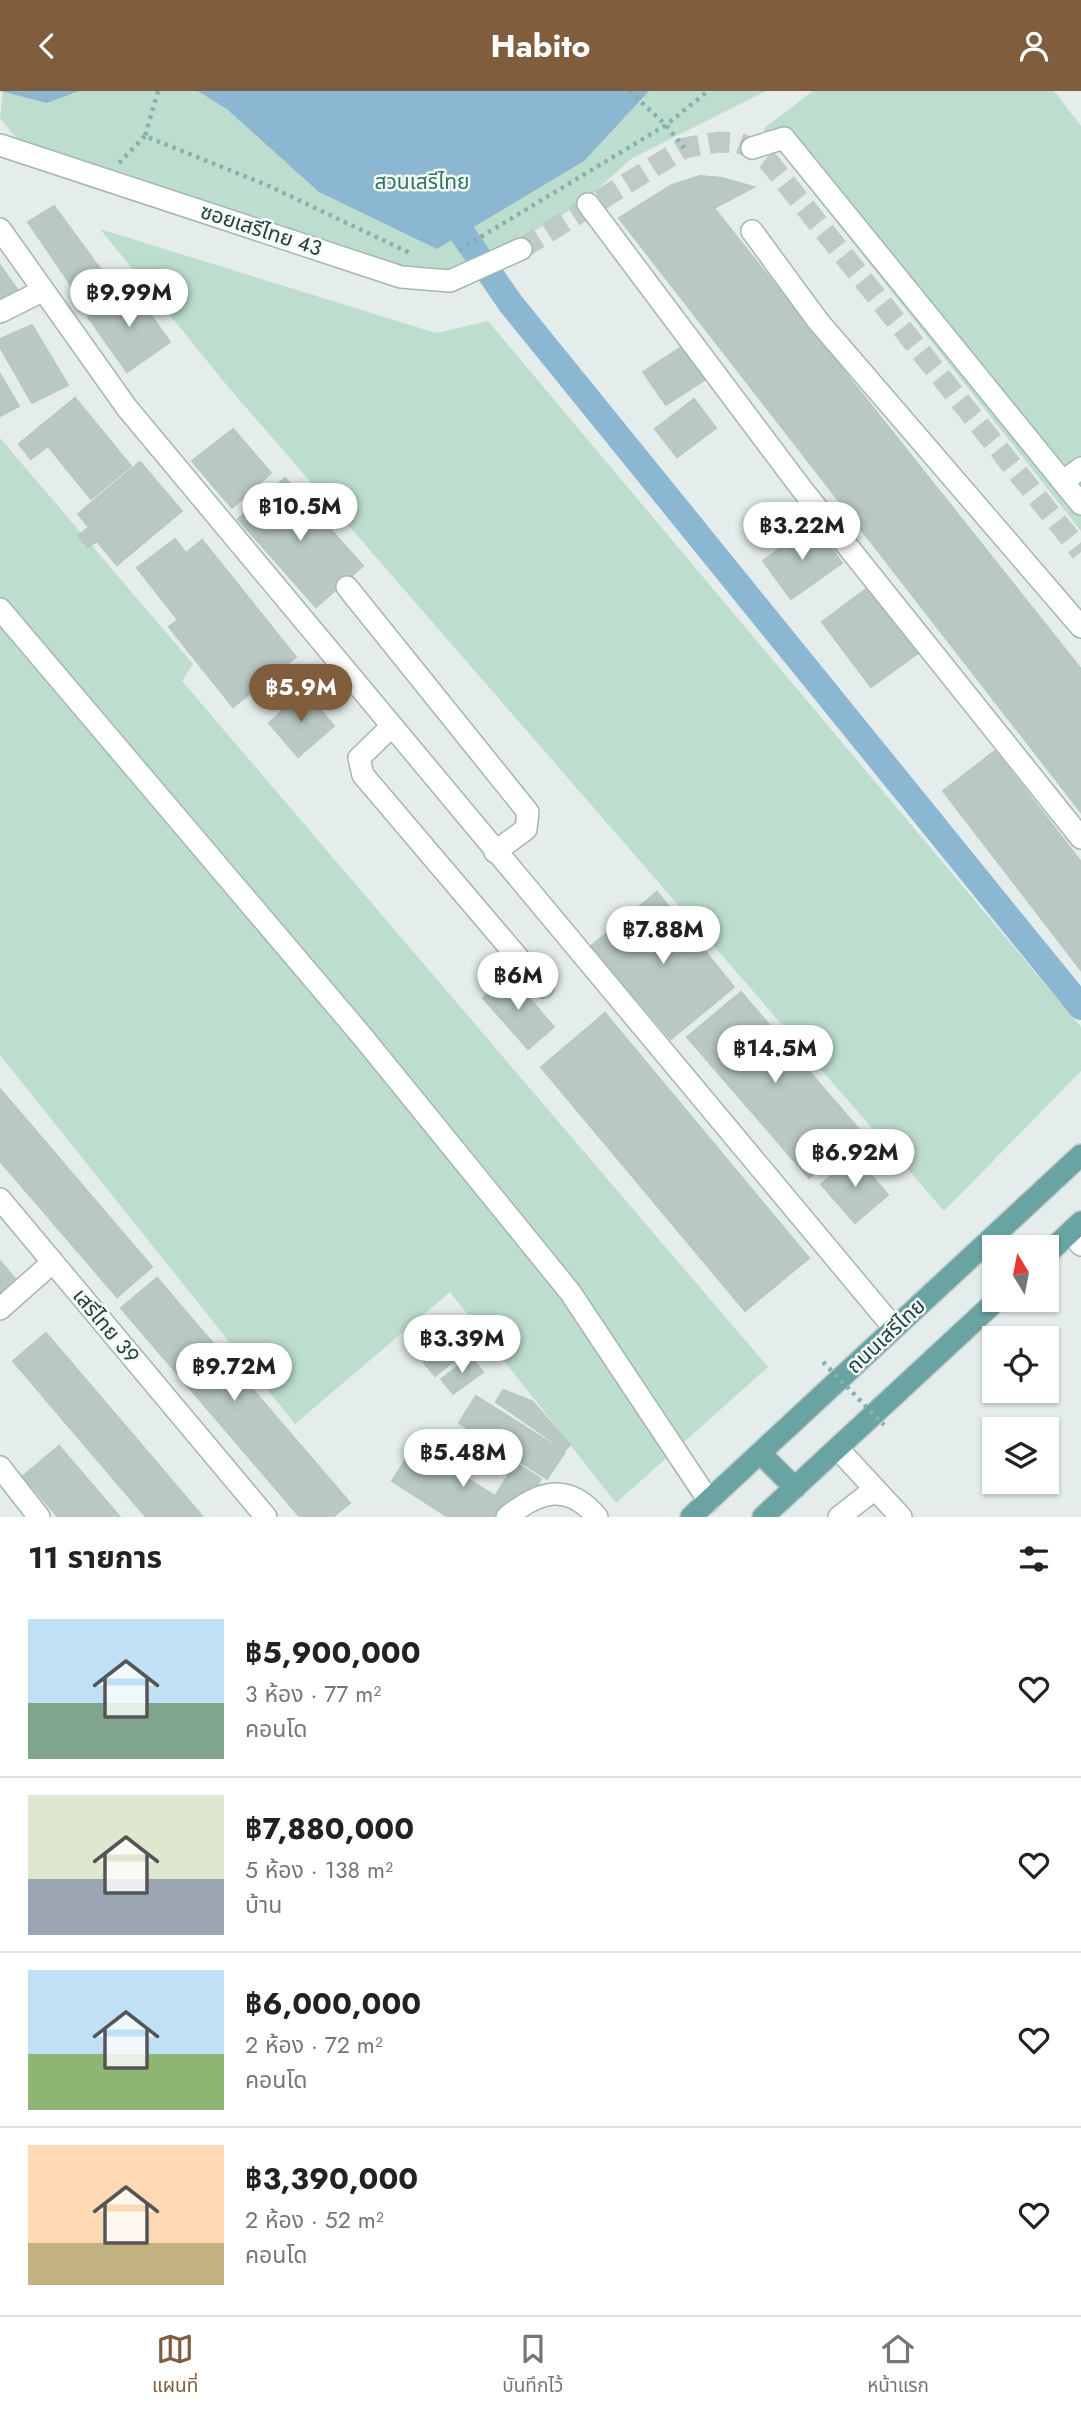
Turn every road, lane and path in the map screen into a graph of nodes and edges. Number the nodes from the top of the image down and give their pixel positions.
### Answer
1 (158, 91) edge
2 (629, 91) edge
3 (708, 91) edge
4 (666, 125) junction
5 (145, 136) junction
6 (0, 145) edge
7 (684, 148) dead end
8 (752, 148) dead end
9 (109, 180) junction
10 (588, 204) dead end
11 (0, 229) edge
12 (752, 231) dead end
13 (521, 249) tunnel mouth
14 (457, 251) dead end
15 (422, 259) dead end
16 (42, 291) junction
17 (0, 312) edge
18 (1081, 468) edge
19 (1063, 482) junction
20 (1081, 504) edge
21 (347, 587) dead end
22 (0, 609) edge
23 (1081, 627) edge
24 (391, 727) junction
25 (1081, 838) edge
26 (495, 852) junction
27 (543, 987) dead end
28 (1081, 1155) edge
29 (0, 1199) edge
30 (1078, 1233) edge
31 (1059, 1246) edge
32 (53, 1262) junction
33 (0, 1308) edge
34 (984, 1313) edge
35 (894, 1328) junction
36 (823, 1361) dead end
37 (884, 1425) dead end
38 (838, 1449) junction
39 (760, 1453) junction
40 (0, 1467) edge
41 (795, 1488) junction
42 (875, 1489) junction
43 (709, 1501) junction
44 (39, 1517) edge
45 (266, 1517) edge
46 (508, 1517) edge
47 (597, 1517) edge
48 (691, 1517) edge
49 (763, 1517) edge
50 (839, 1517) edge
51 (901, 1517) edge

1 - 5 path
2 - 4 path
3 - 4 path
4 - 7 path
4 - 14 path
5 - 9 path
5 - 15 path
6 - 9 street, ซอยเสรีไทย 43
8 - 19 street
9 - 13 street, ซอยเสรีไทย 43
10 - 25 street
11 - 16 street
12 - 23 street
16 - 17 street
16 - 24 street
18 - 19 street
19 - 20 street
21 - 26 street
22 - 43 street
24 - 26 street
24 - 27 street
26 - 35 street
28 - 35 main road, ถนนเสรีไทย
29 - 32 street, เสรีไทย 39
30 - 31 main road
32 - 33 street
32 - 45 street, เสรีไทย 39
34 - 38 main road
35 - 39 main road, ถนนเสรีไทย
36 - 37 path, bridge
38 - 41 main road
38 - 42 street
39 - 41 main road
39 - 43 main road, ถนนเสรีไทย
40 - 44 street
41 - 49 main road
42 - 50 street
42 - 51 street
43 - 48 main road, ถนนเสรีไทย
46 - 47 street

